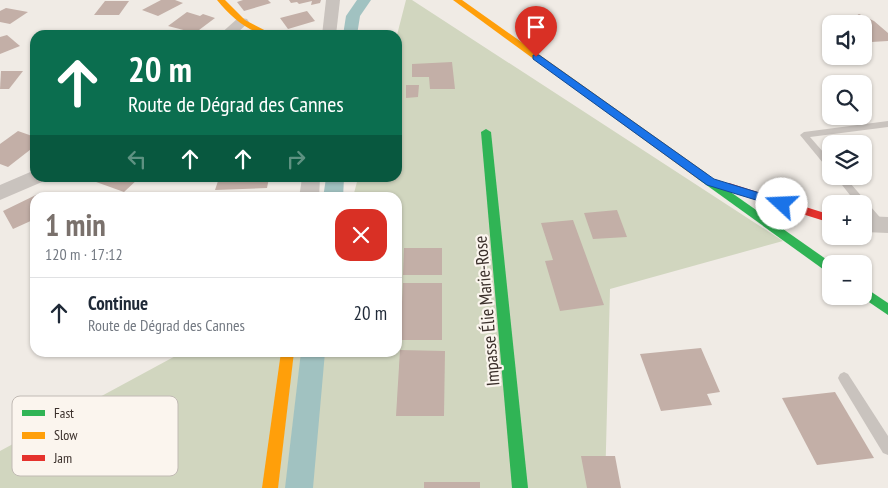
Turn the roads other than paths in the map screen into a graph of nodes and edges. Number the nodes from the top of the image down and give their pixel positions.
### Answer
1 (221, 0) edge
2 (333, 0) edge
3 (457, 0) edge
4 (242, 22) junction
5 (232, 30) edge
6 (259, 30) edge
7 (330, 30) edge
8 (888, 124) edge
9 (486, 132) dead end
10 (822, 156) edge
11 (30, 179) edge
12 (711, 182) junction
13 (847, 185) edge
14 (0, 193) edge
15 (855, 195) edge
16 (822, 216) edge
17 (822, 262) edge
18 (872, 298) edge
19 (888, 310) edge
20 (287, 357) edge
21 (844, 378) dead end
22 (888, 448) edge
23 (270, 488) edge
24 (520, 488) edge

1 - 4 street
2 - 7 street
3 - 12 street
4 - 5 street
4 - 6 street
8 - 10 lane
9 - 24 street, Impasse Élie Marie-Rose
11 - 14 street
12 - 16 street
12 - 17 street
13 - 15 lane
18 - 19 street
20 - 23 street
21 - 22 lane

